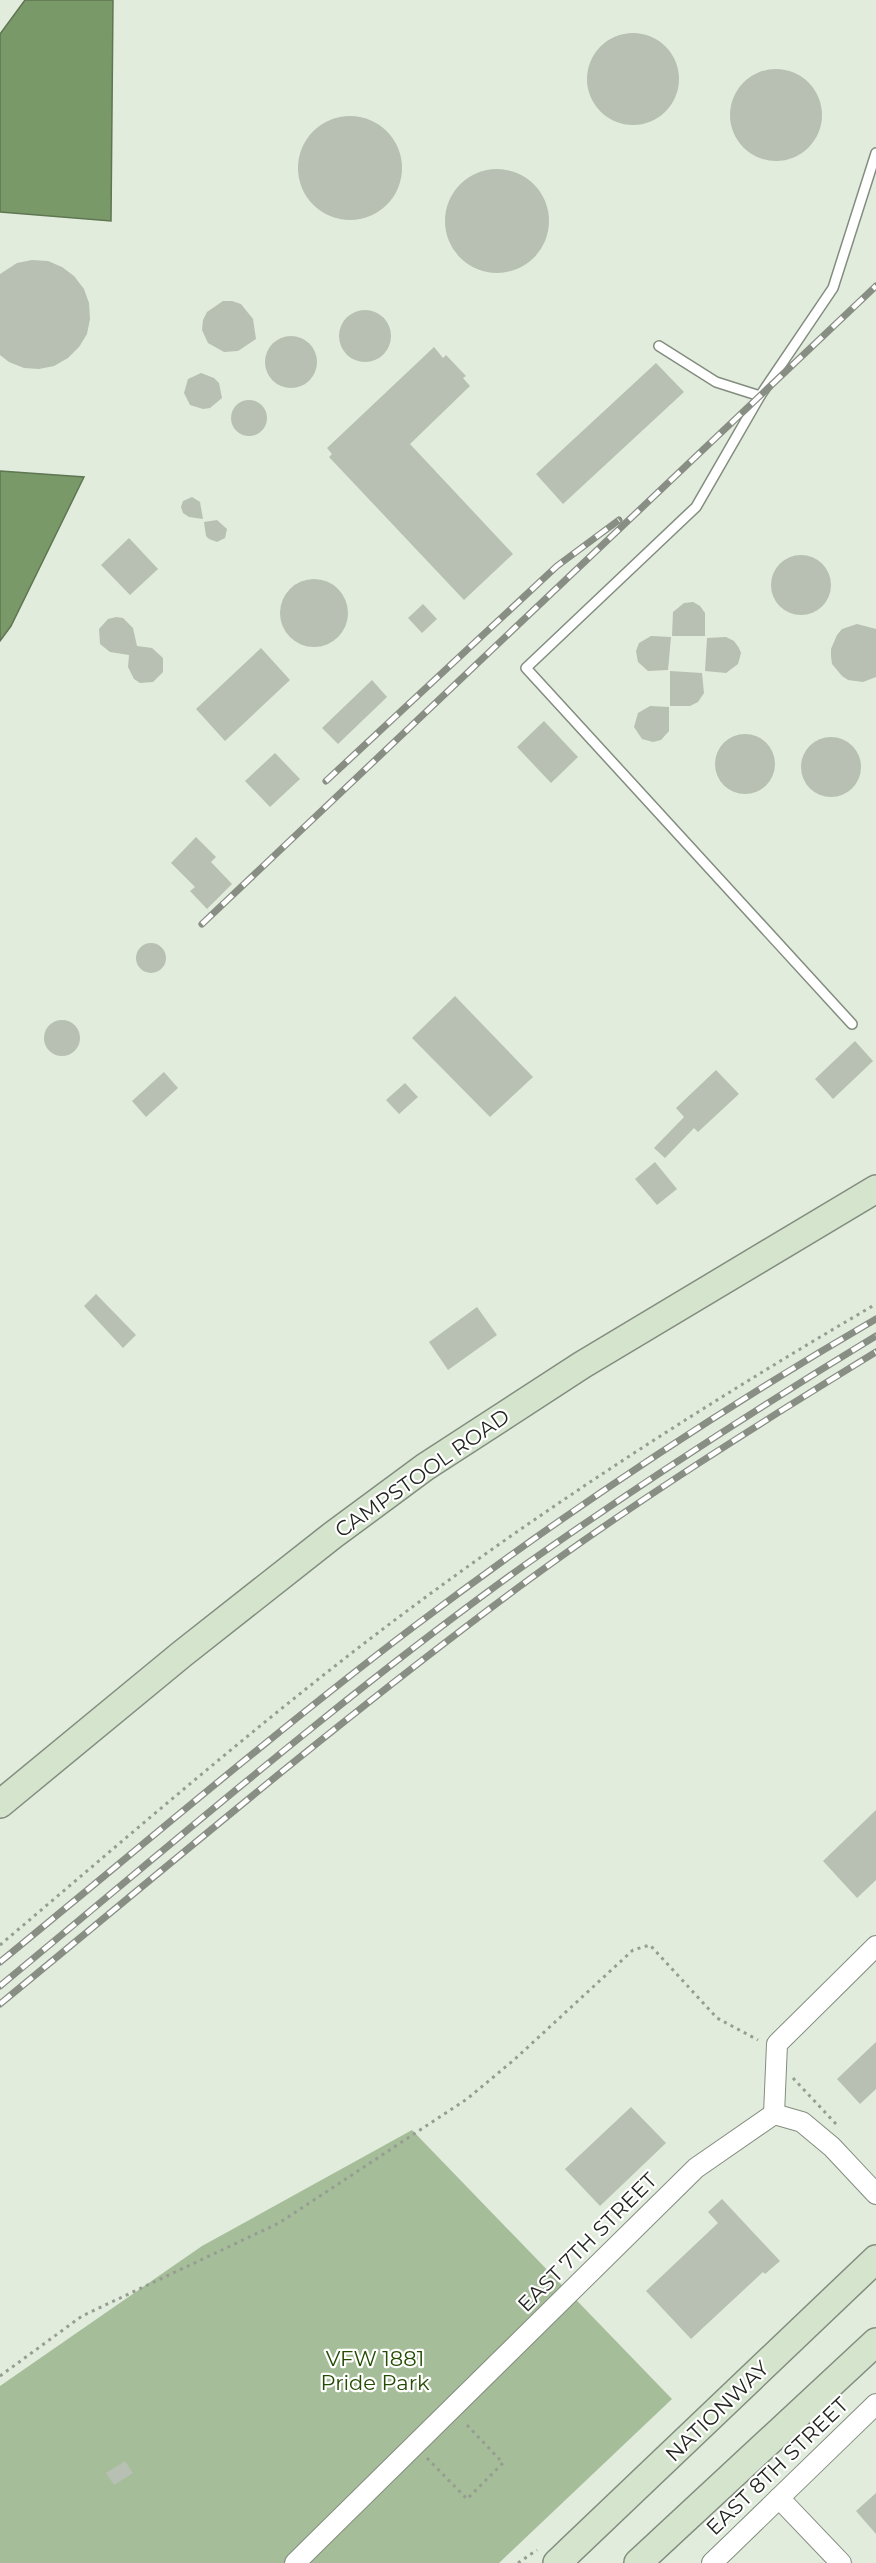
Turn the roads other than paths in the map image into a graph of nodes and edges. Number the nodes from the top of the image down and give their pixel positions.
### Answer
1 (876, 153) edge
2 (659, 346) dead end
3 (760, 396) junction
4 (852, 1024) dead end
5 (876, 1189) edge
6 (0, 1804) edge
7 (876, 1946) edge
8 (774, 2114) junction
9 (876, 2194) edge
10 (876, 2259) edge
11 (876, 2342) edge
12 (876, 2404) edge
13 (779, 2498) junction
14 (295, 2563) edge
15 (557, 2563) edge
16 (638, 2563) edge
17 (712, 2563) edge
18 (841, 2563) edge

1 - 3 lane
2 - 3 lane
3 - 4 lane
5 - 6 main road, CAMPSTOOL ROAD
7 - 8 street
8 - 9 street
8 - 14 street, EAST 7TH STREET
10 - 15 main road, NATIONWAY
11 - 16 main road
12 - 13 street, EAST 8TH STREET
13 - 17 street, EAST 8TH STREET
13 - 18 street

